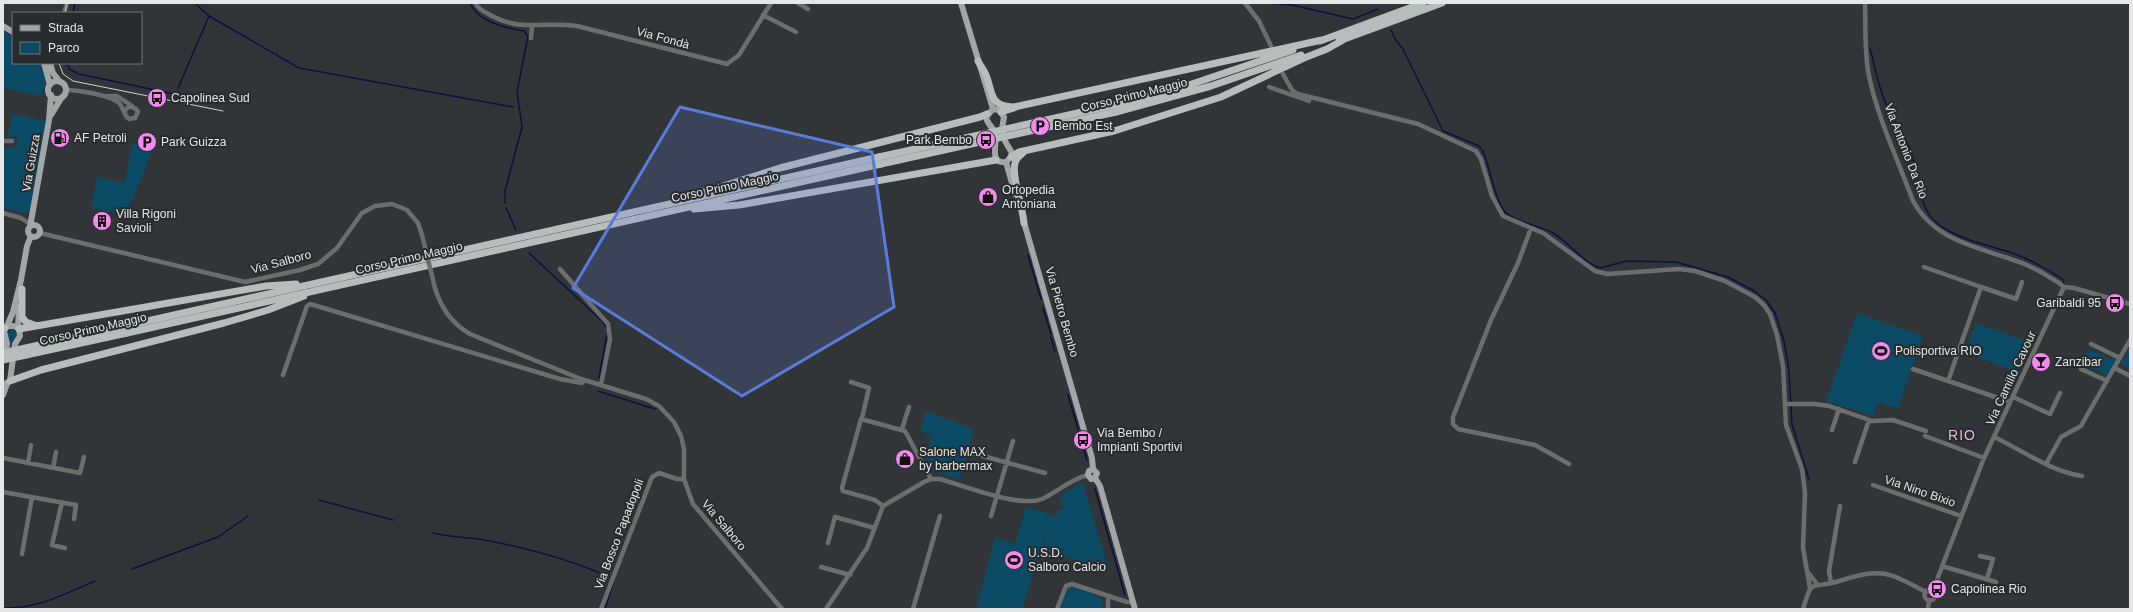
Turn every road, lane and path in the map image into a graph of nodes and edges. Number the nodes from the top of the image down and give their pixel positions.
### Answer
1 (475, 3) edge
2 (771, 3) edge
3 (798, 3) edge
4 (961, 3) edge
5 (1245, 3) edge
6 (1423, 3) edge
7 (1442, 3) edge
8 (1866, 3) edge
9 (808, 9) dead end
10 (763, 15) junction
11 (3, 26) edge
12 (532, 26) junction
13 (12, 32) edge
14 (796, 32) dead end
15 (531, 38) dead end
16 (1322, 40) junction
17 (1343, 40) junction
18 (1271, 46) dead end
19 (978, 61) junction
20 (44, 64) edge
21 (50, 64) edge
22 (1283, 74) dead end
23 (60, 82) junction
24 (50, 85) junction
25 (1269, 87) dead end
26 (66, 90) junction
27 (51, 95) junction
28 (103, 96) junction
29 (62, 97) junction
30 (133, 106) junction
31 (1346, 106) junction
32 (1014, 108) junction
33 (1115, 108) junction
34 (990, 112) junction
35 (1001, 112) junction
36 (125, 114) junction
37 (50, 120) junction
38 (3, 141) edge
39 (12, 142) dead end
40 (1025, 152) junction
41 (996, 160) junction
42 (1009, 160) junction
43 (649, 212) junction
44 (3, 213) edge
45 (1024, 223) junction
46 (34, 227) junction
47 (1531, 228) junction
48 (31, 236) junction
49 (1924, 267) dead end
50 (560, 269) dead end
51 (21, 280) junction
52 (316, 282) junction
53 (2022, 282) dead end
54 (346, 283) junction
55 (1981, 287) junction
56 (2064, 287) junction
57 (22, 289) junction
58 (2130, 304) edge
59 (37, 326) junction
60 (5, 328) edge
61 (18, 328) junction
62 (126, 329) junction
63 (2130, 340) edge
64 (2091, 344) dead end
65 (3, 353) edge
66 (2120, 358) junction
67 (3, 360) edge
68 (3, 363) edge
69 (2115, 368) junction
70 (1913, 369) dead end
71 (2081, 369) dead end
72 (283, 374) dead end
73 (2130, 376) edge
74 (585, 380) junction
75 (1948, 381) junction
76 (851, 382) dead end
77 (2107, 382) junction
78 (7, 383) edge
79 (601, 385) junction
80 (2060, 393) dead end
81 (3, 395) edge
82 (2013, 397) junction
83 (2010, 402) junction
84 (1789, 404) junction
85 (909, 407) dead end
86 (1839, 409) junction
87 (862, 418) junction
88 (1869, 420) junction
89 (902, 429) junction
90 (1832, 430) dead end
91 (1994, 437) junction
92 (1013, 440) dead end
93 (31, 445) dead end
94 (56, 452) dead end
95 (972, 453) dead end
96 (84, 457) dead end
97 (3, 458) edge
98 (1984, 458) junction
99 (1006, 462) junction
100 (1855, 462) dead end
101 (28, 463) junction
102 (1569, 464) dead end
103 (2046, 464) junction
104 (53, 468) junction
105 (1093, 469) junction
106 (1045, 473) dead end
107 (1088, 475) junction
108 (2082, 476) dead end
109 (1095, 478) junction
110 (684, 479) junction
111 (931, 479) junction
112 (1873, 485) dead end
113 (3, 492) edge
114 (997, 495) junction
115 (32, 497) junction
116 (62, 502) junction
117 (883, 506) junction
118 (1840, 506) dead end
119 (940, 516) dead end
120 (991, 516) dead end
121 (1961, 516) junction
122 (74, 519) dead end
123 (875, 528) junction
124 (828, 543) dead end
125 (65, 548) dead end
126 (22, 554) dead end
127 (1980, 556) dead end
128 (1942, 566) junction
129 (821, 567) dead end
130 (1806, 569) junction
131 (850, 575) junction
132 (1987, 579) junction
133 (1996, 582) dead end
134 (1831, 583) junction
135 (1817, 584) junction
136 (1810, 588) junction
137 (1932, 590) junction
138 (1926, 592) junction
139 (1108, 596) junction
140 (1929, 600) junction
141 (1133, 602) junction
142 (601, 609) edge
143 (782, 609) edge
144 (826, 609) edge
145 (913, 609) edge
146 (1057, 609) edge
147 (1108, 609) edge
148 (1135, 609) edge
149 (1803, 609) edge
150 (1928, 609) edge

1 - 12 street
2 - 10 street, Via Fondà
3 - 9 street
4 - 19 main road
5 - 18 street
6 - 16 highway, Corso Primo Maggio
7 - 17 highway, Corso Primo Maggio
8 - 56 street, Via Antonio Da Rio
10 - 12 street, Via Fondà
10 - 14 street
11 - 13 main road
12 - 15 street
16 - 32 highway
16 - 33 highway, Corso Primo Maggio
17 - 33 highway, Corso Primo Maggio
17 - 40 highway
19 - 32 highway
19 - 34 main road
20 - 24 main road, Via Guizza
21 - 23 main road
22 - 31 street
23 - 24 main road
23 - 26 main road
24 - 27 main road, Via Guizza
25 - 31 street
26 - 28 street
26 - 29 main road, Via Guizza
27 - 29 main road
27 - 37 main road, Via Guizza
28 - 30 street
28 - 36 street
29 - 37 main road, Via Guizza
30 - 36 street
30 - 36 street
31 - 47 street
32 - 35 highway
33 - 43 highway, Corso Primo Maggio, bridge
34 - 35 main road
34 - 41 main road
34 - 43 highway
35 - 42 main road, Via Pietro Bembo
37 - 46 main road, Via Guizza
38 - 39 street
40 - 42 highway
40 - 45 highway
41 - 42 main road
41 - 43 highway
42 - 45 main road, Via Pietro Bembo
43 - 52 highway, Corso Primo Maggio
43 - 54 highway, Corso Primo Maggio
44 - 46 street, Via Salboro
45 - 105 main road, Via Pietro Bembo
46 - 48 main road, Via Guizza
46 - 48 main road
46 - 74 street, Via Salboro, bridge
47 - 84 street
47 - 102 street
48 - 51 main road, Via Guizza
49 - 55 street
50 - 79 street
51 - 57 main road, Via Guizza
51 - 60 main road, Via Guizza
52 - 59 highway
52 - 62 highway, Corso Primo Maggio
53 - 55 street
54 - 62 highway, Corso Primo Maggio
54 - 78 highway
55 - 75 street
56 - 58 street, Via Antonio Da Rio
56 - 82 street, Via Camillo Cavour
57 - 59 highway
57 - 61 main road, Via Guizza
59 - 61 highway
60 - 61 main road
60 - 68 main road, Via Guizza
61 - 78 main road, Via Guizza
62 - 65 highway, Corso Primo Maggio, bridge
62 - 67 highway, Corso Primo Maggio, bridge
63 - 66 street
64 - 66 street
66 - 69 street
69 - 73 street
69 - 77 street
70 - 75 street
71 - 77 street
72 - 74 street, Via Salboro
74 - 79 street, Via Salboro
75 - 83 street
76 - 87 street
77 - 103 street
78 - 81 main road, Via Guizza
79 - 110 street, Via Salboro
80 - 82 street
82 - 83 street, Via Camillo Cavour
83 - 91 street, Via Camillo Cavour
84 - 86 street
84 - 130 street
85 - 89 street
86 - 88 street
86 - 90 street
87 - 89 street
87 - 117 street
88 - 98 street
88 - 100 street
89 - 111 street
91 - 98 street, Via Camillo Cavour
91 - 103 street
92 - 99 street
93 - 101 street
94 - 104 street
95 - 99 street
96 - 104 street
97 - 101 street
98 - 121 street, Via Camillo Cavour
99 - 106 street
99 - 114 street
101 - 104 street
103 - 108 street
105 - 107 main road
105 - 109 main road, Via Pietro Bembo
107 - 109 main road
107 - 114 street
109 - 141 main road, Via Pietro Bembo
110 - 142 street, Via Bosco Papadopoli
110 - 143 street, Via Salboro
111 - 114 street
111 - 117 street
112 - 121 street, Via Nino Bixio
113 - 115 street
114 - 120 street
115 - 116 street
115 - 126 street
116 - 122 street
116 - 125 street
117 - 123 street
118 - 134 street
119 - 145 street
121 - 128 street, Via Camillo Cavour
123 - 124 street
123 - 131 street
127 - 132 street
128 - 132 street
128 - 137 street, Via Camillo Cavour
129 - 131 street
130 - 135 street
130 - 136 street
131 - 144 street
132 - 133 street
134 - 135 street
134 - 138 street
135 - 136 street
136 - 149 street
137 - 138 street
137 - 140 street
138 - 140 street
139 - 141 street
139 - 146 street
139 - 147 street
140 - 150 street
141 - 148 main road, Via Pietro Bembo

